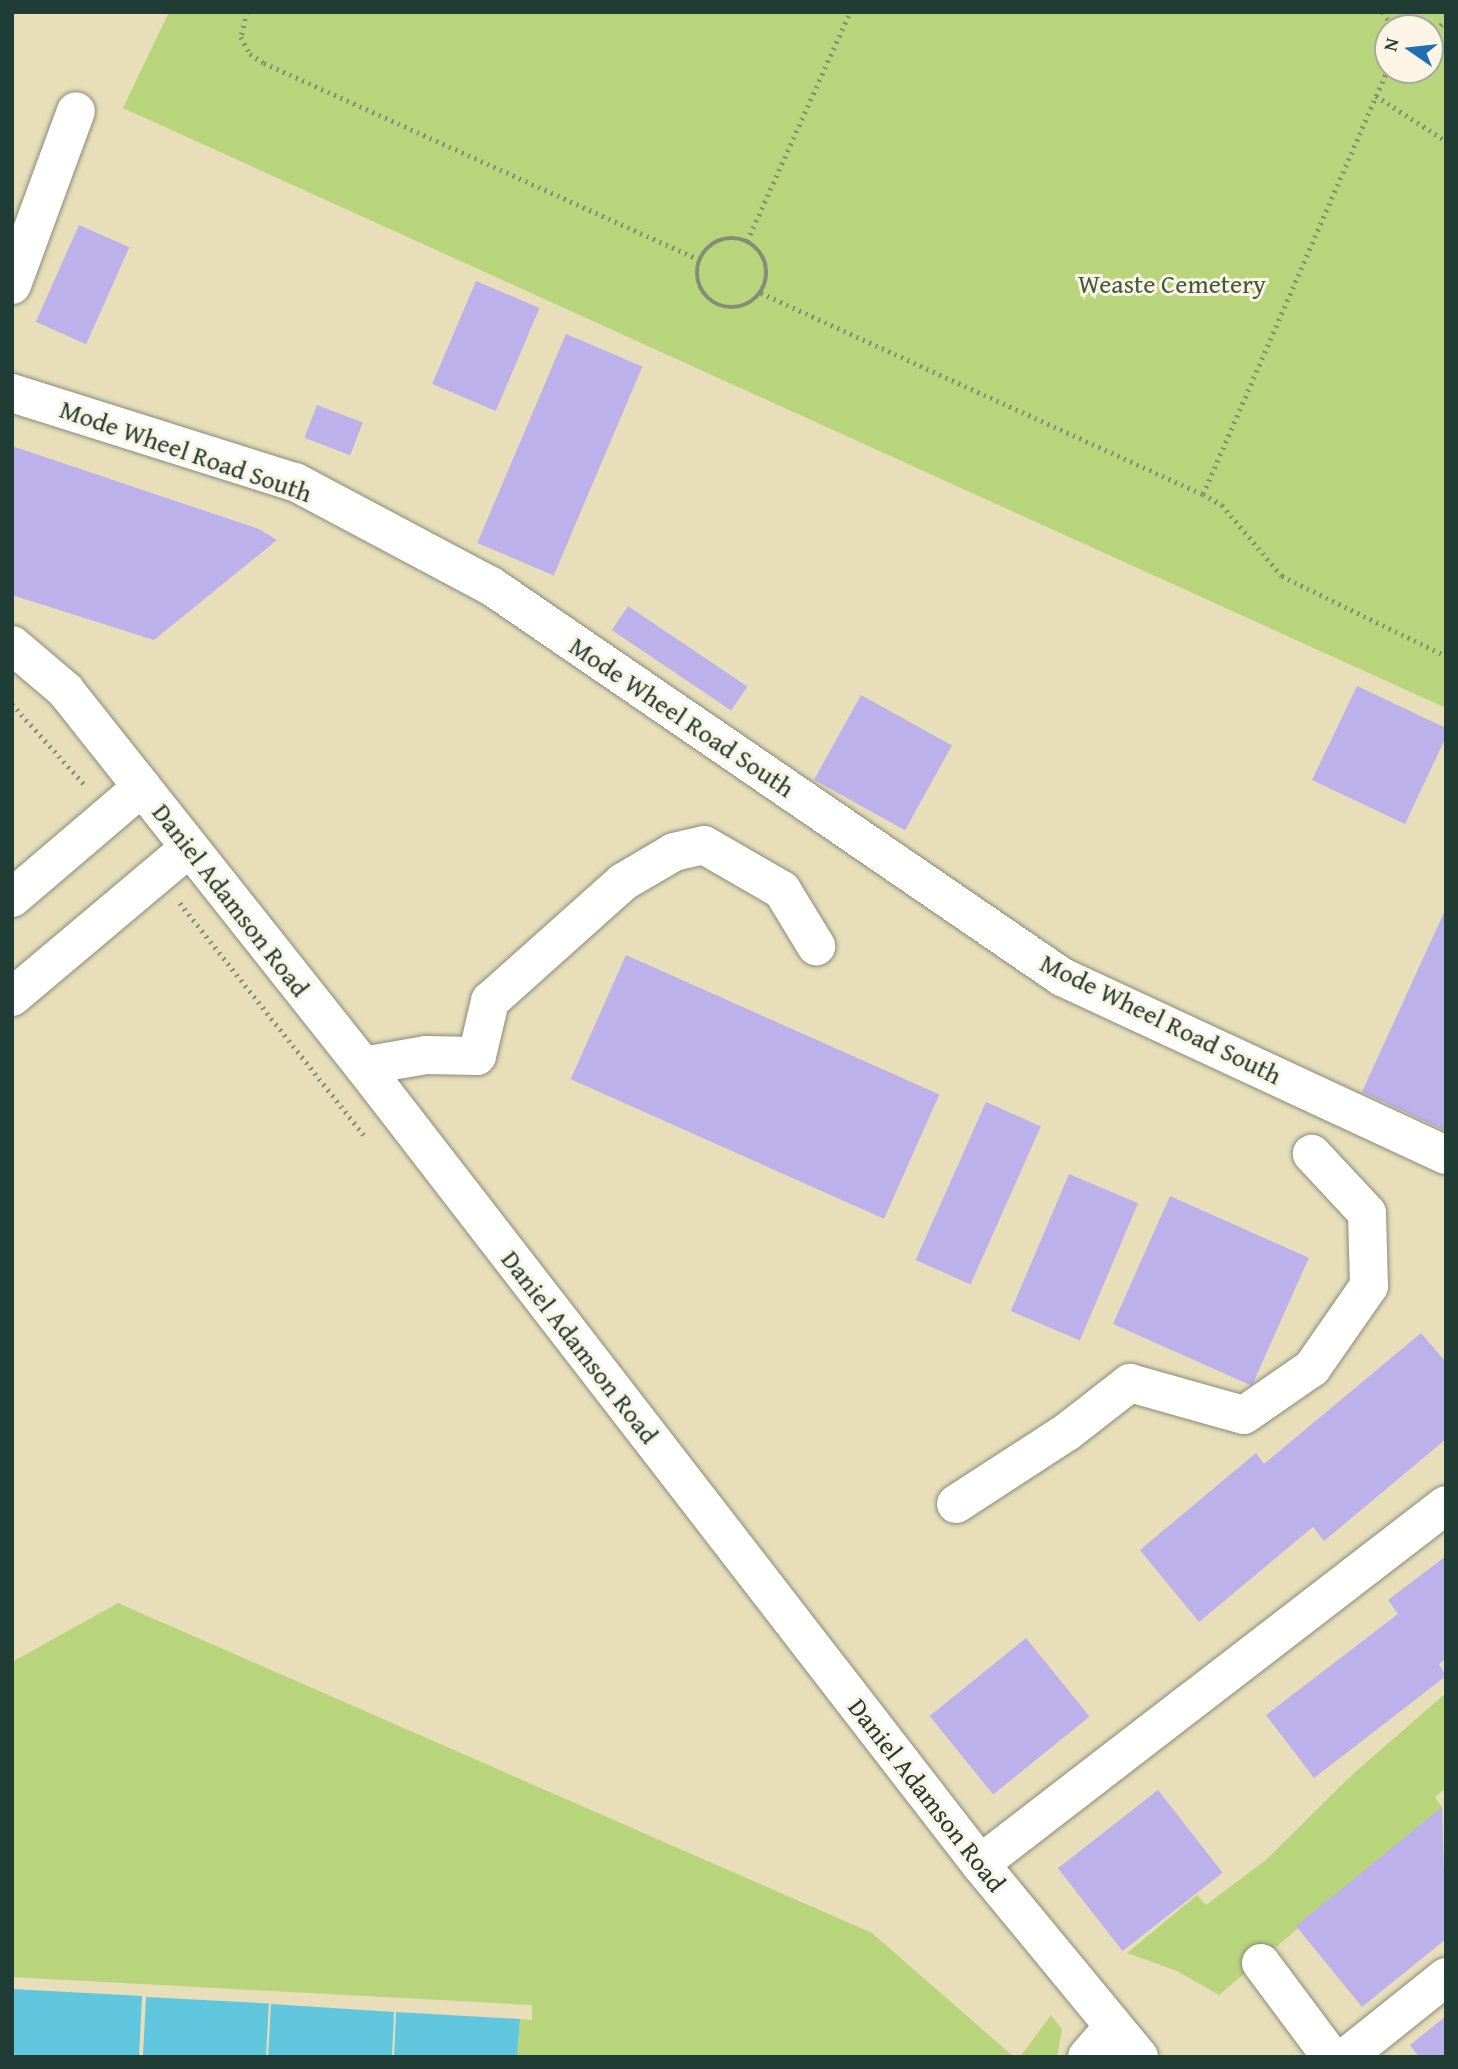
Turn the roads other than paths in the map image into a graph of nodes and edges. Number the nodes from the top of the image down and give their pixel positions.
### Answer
1 (76, 111) dead end
2 (12, 285) edge
3 (12, 393) edge
4 (12, 645) edge
5 (142, 787) junction
6 (190, 848) junction
7 (12, 898) edge
8 (816, 946) dead end
9 (12, 997) edge
10 (363, 1066) junction
11 (1312, 1154) dead end
12 (1446, 1155) edge
13 (956, 1504) dead end
14 (1446, 1506) edge
15 (980, 1864) junction
16 (1261, 1963) dead end
17 (1446, 1977) edge
18 (1112, 2027) junction
19 (1087, 2057) edge
20 (1139, 2057) edge
21 (1331, 2057) edge
22 (1346, 2057) edge

1 - 2 street
3 - 12 street, Mode Wheel Road South
4 - 5 street, Daniel Adamson Road
5 - 6 street, Daniel Adamson Road
5 - 7 street
6 - 9 street
6 - 10 street, Daniel Adamson Road
8 - 10 street
10 - 15 street, Daniel Adamson Road
11 - 13 street
14 - 15 street
15 - 18 street, Daniel Adamson Road
16 - 21 street
17 - 22 street
18 - 19 street
18 - 20 street, Daniel Adamson Road

